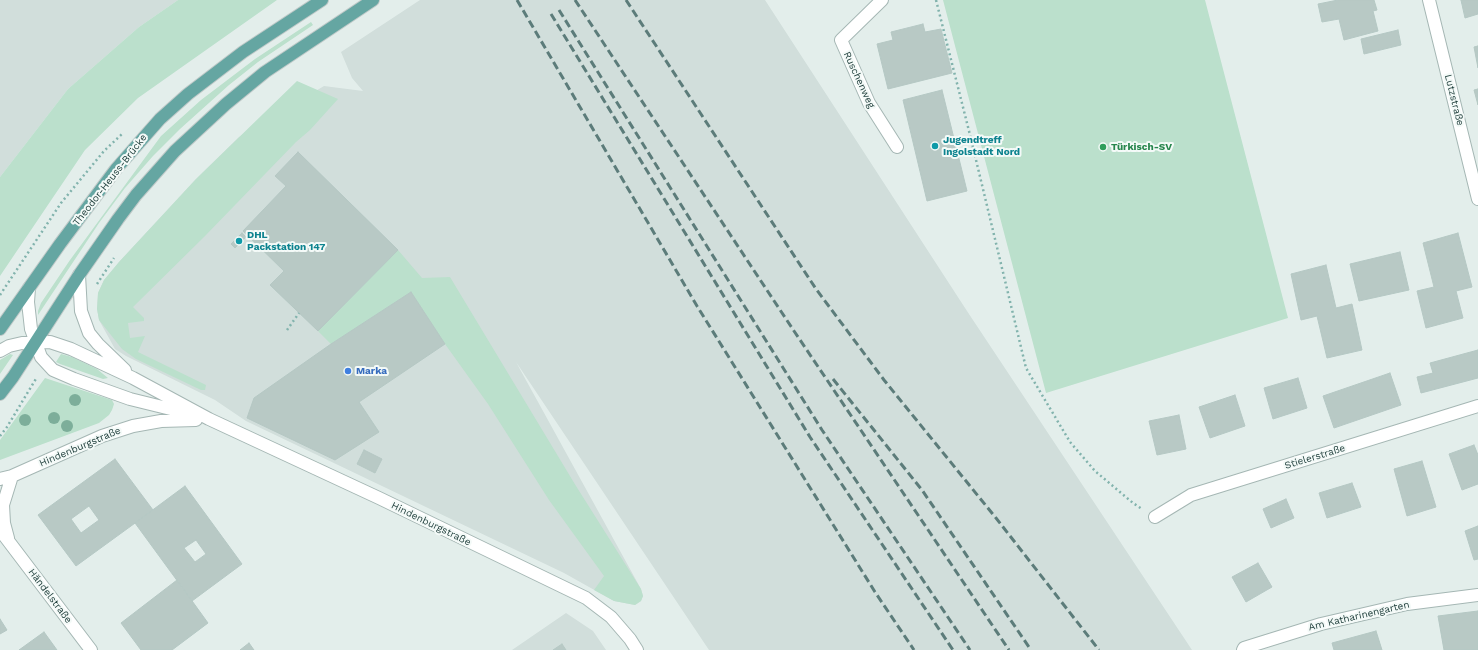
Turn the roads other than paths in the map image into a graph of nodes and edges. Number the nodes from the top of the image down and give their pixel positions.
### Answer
1 (322, 0) edge
2 (373, 0) edge
3 (882, 0) edge
4 (1429, 0) edge
5 (896, 147) dead end
6 (1478, 199) edge
7 (79, 275) junction
8 (29, 288) junction
9 (0, 329) edge
10 (35, 342) junction
11 (0, 351) edge
12 (133, 378) junction
13 (0, 394) edge
14 (1478, 406) edge
15 (209, 419) junction
16 (12, 476) junction
17 (0, 479) edge
18 (1155, 517) road end
19 (0, 530) edge
20 (9, 541) junction
21 (1478, 594) edge
22 (91, 650) edge
23 (637, 650) edge
24 (1243, 650) edge

1 - 8 main road, Theodor-Heuss-Brücke
2 - 7 main road
3 - 5 street, Ruschenweg
4 - 6 street, Lutzstraße
7 - 10 main road
7 - 12 street
8 - 9 main road
8 - 10 street, Hindenburgstraße
10 - 11 street, Hindenburgstraße
10 - 12 street, Hindenburgstraße
10 - 13 main road
10 - 15 street, Hindenburgstraße
12 - 15 street, Hindenburgstraße
14 - 18 street, Stielerstraße
15 - 16 street, Hindenburgstraße
15 - 23 street, Hindenburgstraße
16 - 17 street, Hindenburgstraße
16 - 20 street, Händelstraße
19 - 20 street, Händelstraße
20 - 22 street, Händelstraße
21 - 24 street, Am Katharinengarten

